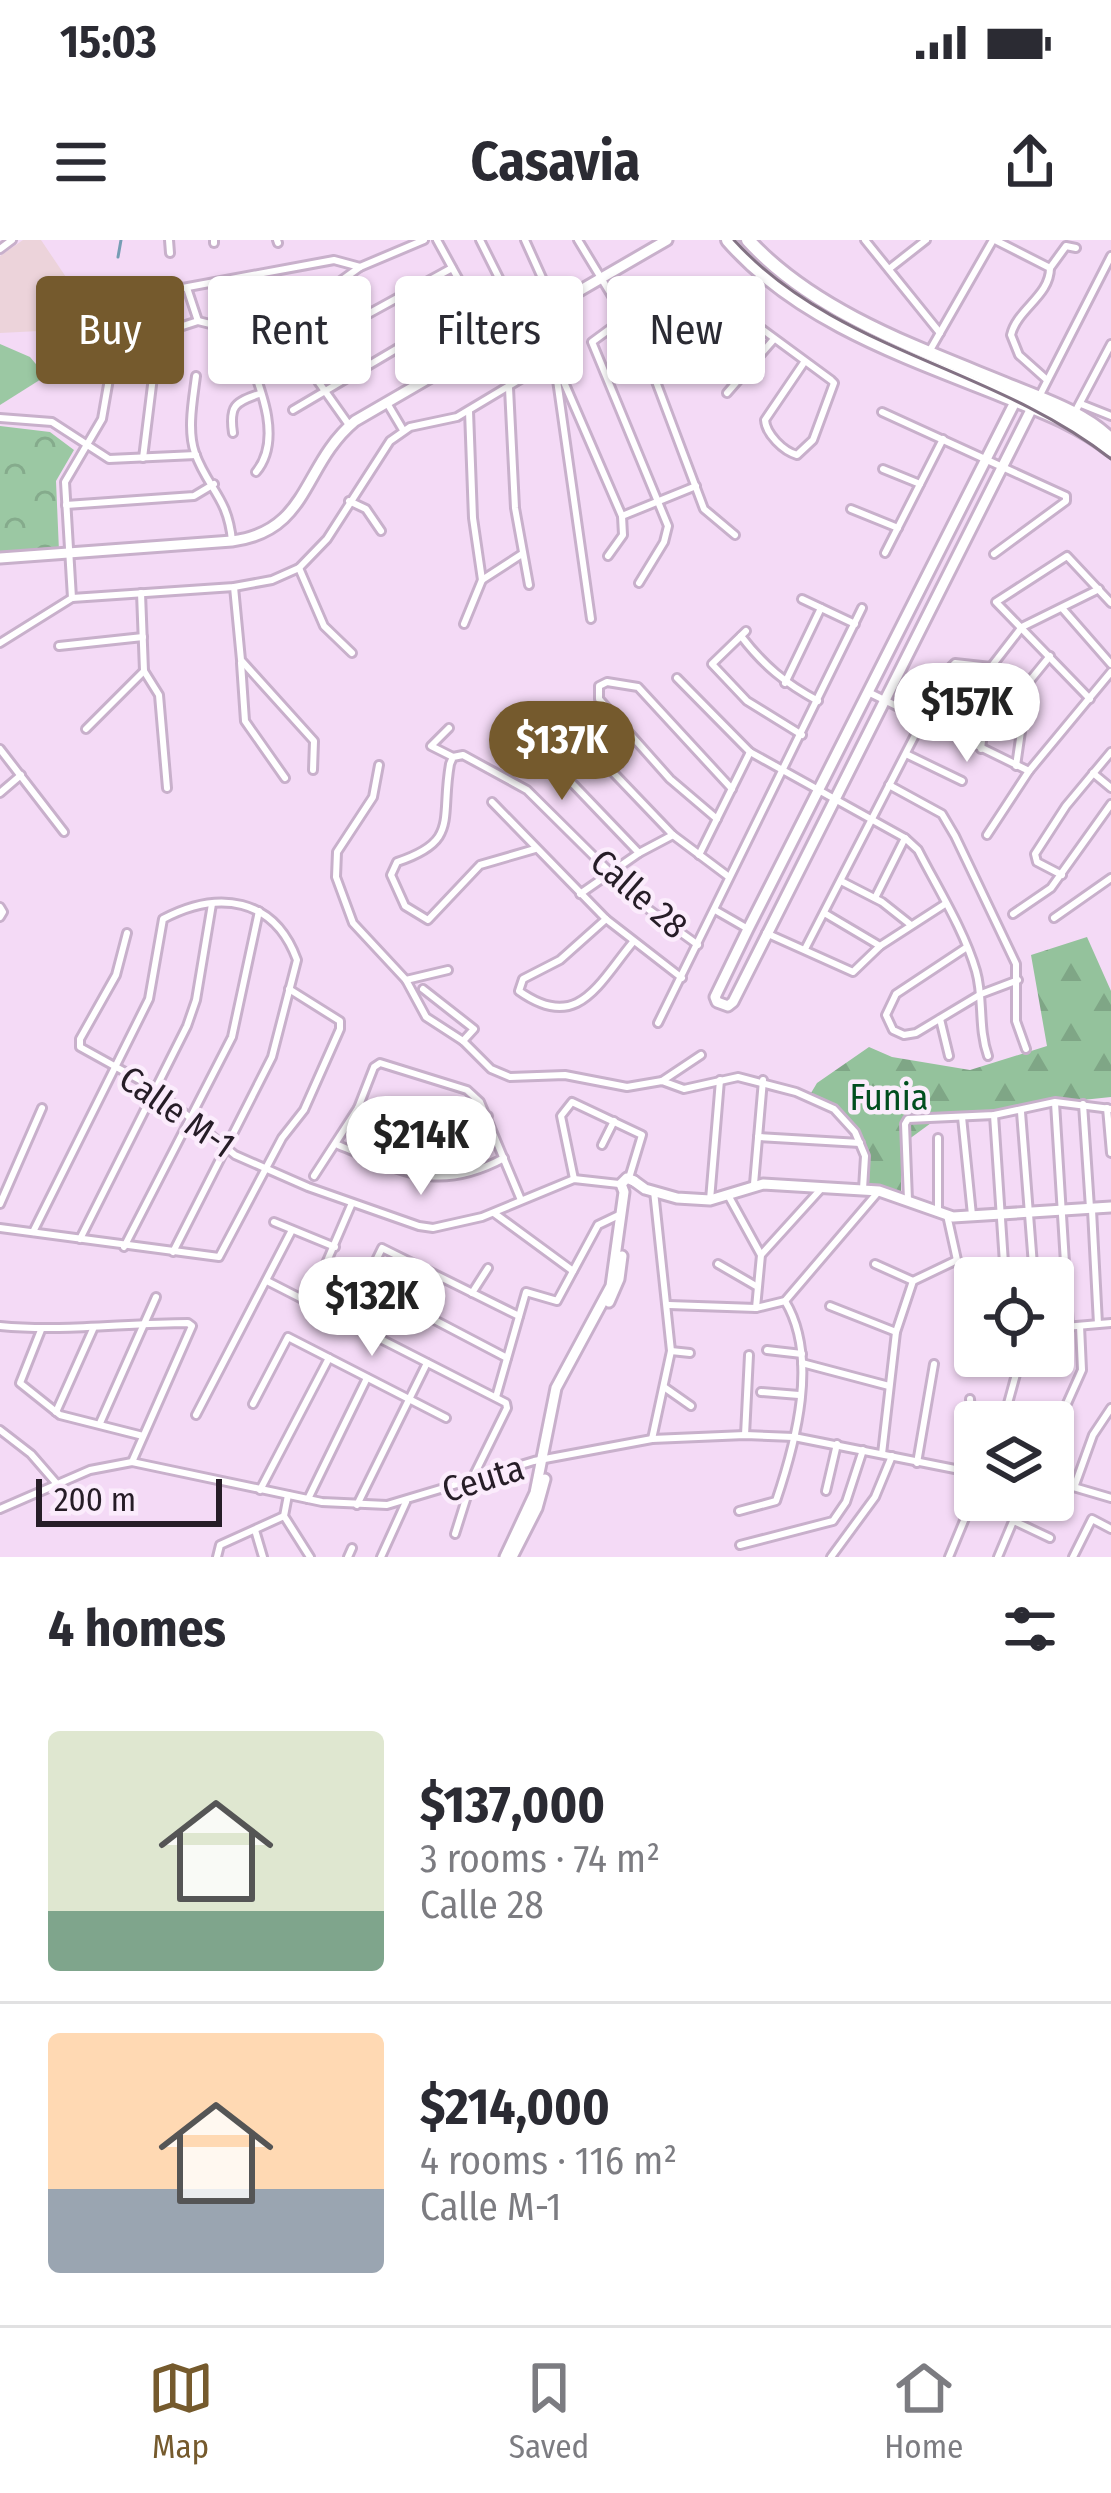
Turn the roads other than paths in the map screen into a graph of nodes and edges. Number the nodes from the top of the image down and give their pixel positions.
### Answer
1 (12, 240) edge
2 (169, 240) edge
3 (424, 240) edge
4 (437, 240) edge
5 (480, 240) edge
6 (525, 240) edge
7 (578, 240) edge
8 (667, 240) edge
9 (728, 240) edge
10 (750, 240) edge
11 (866, 240) edge
12 (926, 240) edge
13 (994, 240) edge
14 (1031, 240) edge
15 (0, 248) edge
16 (1076, 248) dead end
17 (170, 253) dead end
18 (1025, 253) junction
19 (1111, 256) edge
20 (360, 267) junction
21 (452, 268) junction
22 (1050, 268) junction
23 (890, 269) junction
24 (763, 274) joint
25 (347, 276) edge
26 (456, 276) edge
27 (501, 276) edge
28 (541, 276) edge
29 (602, 279) junction
30 (607, 287) edge
31 (187, 288) junction
32 (583, 290) edge
33 (371, 313) edge
34 (198, 321) junction
35 (208, 323) edge
36 (607, 331) edge
37 (765, 332) edge
38 (940, 332) junction
39 (774, 339) junction
40 (1111, 344) edge
41 (395, 350) edge
42 (929, 353) junction
43 (805, 361) junction
44 (196, 376) dead end
45 (607, 380) edge
46 (1047, 380) junction
47 (257, 384) edge
48 (320, 384) edge
49 (420, 384) edge
50 (515, 384) edge
51 (558, 384) edge
52 (565, 384) edge
53 (609, 384) edge
54 (656, 384) edge
55 (509, 388) junction
56 (325, 391) junction
57 (727, 393) dead end
58 (259, 394) junction
59 (1018, 396) junction
60 (1035, 402) junction
61 (387, 403) junction
62 (293, 410) dead end
63 (470, 411) junction
64 (882, 412) dead end
65 (1074, 413) junction
66 (1111, 416) edge
67 (0, 418) edge
68 (350, 425) junction
69 (403, 430) junction
70 (233, 433) dead end
71 (944, 439) junction
72 (1111, 440) edge
73 (87, 444) junction
74 (1111, 450) edge
75 (196, 455) junction
76 (143, 458) junction
77 (986, 458) junction
78 (1003, 466) junction
79 (883, 469) dead end
80 (256, 472) dead end
81 (214, 484) junction
82 (920, 484) junction
83 (696, 486) junction
84 (349, 501) junction
85 (656, 502) junction
86 (66, 505) junction
87 (850, 509) dead end
88 (622, 516) junction
89 (898, 528) junction
90 (381, 531) dead end
91 (735, 535) dead end
92 (232, 541) junction
93 (70, 553) junction
94 (884, 553) dead end
95 (522, 554) junction
96 (994, 554) dead end
97 (608, 556) dead end
98 (0, 558) edge
99 (299, 568) junction
100 (482, 580) junction
101 (639, 583) dead end
102 (529, 585) dead end
103 (235, 587) junction
104 (1100, 589) junction
105 (141, 593) junction
106 (72, 598) junction
107 (802, 599) dead end
108 (1111, 603) edge
109 (821, 608) junction
110 (862, 608) dead end
111 (1062, 608) junction
112 (591, 619) dead end
113 (464, 624) dead end
114 (855, 624) junction
115 (1022, 627) junction
116 (143, 637) junction
117 (0, 643) edge
118 (59, 646) dead end
119 (352, 653) dead end
120 (1049, 656) junction
121 (241, 660) junction
122 (992, 667) junction
123 (1111, 668) edge
124 (144, 671) junction
125 (677, 678) dead end
126 (785, 683) junction
127 (868, 692) junction
128 (1090, 699) junction
129 (884, 700) junction
130 (818, 701) junction
131 (922, 720) junction
132 (449, 728) dead end
133 (86, 729) dead end
134 (802, 735) junction
135 (0, 749) edge
136 (981, 749) junction
137 (750, 752) junction
138 (1111, 752) edge
139 (906, 754) junction
140 (453, 757) junction
141 (379, 765) dead end
142 (1016, 766) junction
143 (314, 770) dead end
144 (783, 770) junction
145 (1029, 771) junction
146 (1094, 773) junction
147 (21, 776) junction
148 (285, 778) dead end
149 (962, 781) dead end
150 (890, 785) junction
151 (167, 788) dead end
152 (1111, 788) edge
153 (732, 789) junction
154 (818, 792) junction
155 (0, 793) edge
156 (833, 801) junction
157 (492, 802) dead end
158 (1111, 804) edge
159 (717, 819) junction
160 (872, 821) junction
161 (64, 832) dead end
162 (986, 835) dead end
163 (674, 836) junction
164 (905, 838) junction
165 (535, 849) junction
166 (639, 853) junction
167 (698, 856) junction
168 (609, 873) junction
169 (1062, 875) junction
170 (729, 877) junction
171 (1111, 878) edge
172 (841, 880) junction
173 (580, 894) junction
174 (875, 898) junction
175 (212, 904) junction
176 (945, 904) junction
177 (715, 909) junction
178 (259, 911) junction
179 (825, 914) junction
180 (1013, 914) dead end
181 (1054, 918) dead end
182 (606, 919) junction
183 (911, 925) junction
184 (748, 929) junction
185 (127, 933) dead end
186 (766, 933) junction
187 (633, 942) junction
188 (698, 945) junction
189 (880, 946) junction
190 (967, 947) junction
191 (805, 949) junction
192 (448, 970) dead end
193 (682, 977) junction
194 (406, 980) junction
195 (1018, 980) junction
196 (289, 989) junction
197 (423, 989) dead end
198 (981, 994) junction
199 (940, 1019) junction
200 (658, 1023) dead end
201 (463, 1041) junction
202 (1026, 1049) dead end
203 (700, 1054) dead end
204 (949, 1056) dead end
205 (988, 1056) dead end
206 (112, 1067) junction
207 (720, 1080) junction
208 (763, 1080) junction
209 (662, 1081) junction
210 (154, 1088) junction
211 (1055, 1102) junction
212 (1083, 1104) junction
213 (42, 1108) dead end
214 (358, 1108) junction
215 (1109, 1109) edge
216 (1021, 1112) junction
217 (994, 1115) junction
218 (488, 1116) junction
219 (962, 1117) junction
220 (191, 1118) junction
221 (614, 1121) junction
222 (758, 1137) junction
223 (938, 1138) dead end
224 (860, 1143) junction
225 (338, 1145) junction
226 (602, 1145) dead end
227 (226, 1149) junction
228 (1111, 1153) edge
229 (505, 1158) junction
230 (267, 1169) junction
231 (314, 1176) dead end
232 (574, 1179) junction
233 (754, 1186) junction
234 (628, 1187) junction
235 (823, 1187) junction
236 (863, 1189) junction
237 (649, 1190) junction
238 (879, 1190) junction
239 (728, 1195) junction
240 (521, 1200) junction
241 (710, 1200) junction
242 (908, 1200) junction
243 (352, 1203) junction
244 (0, 1204) edge
245 (1111, 1208) edge
246 (1091, 1209) junction
247 (1061, 1210) junction
248 (1032, 1212) junction
249 (494, 1213) junction
250 (942, 1214) junction
251 (619, 1215) junction
252 (1003, 1216) junction
253 (973, 1217) junction
254 (274, 1222) dead end
255 (0, 1228) edge
256 (292, 1230) junction
257 (33, 1232) junction
258 (80, 1240) junction
259 (124, 1247) junction
260 (335, 1247) junction
261 (173, 1252) junction
262 (761, 1255) junction
263 (956, 1257) edge
264 (1004, 1257) edge
265 (1033, 1257) edge
266 (1064, 1257) edge
267 (954, 1260) edge
268 (718, 1264) dead end
269 (874, 1264) dead end
270 (488, 1268) dead end
271 (574, 1271) junction
272 (267, 1281) junction
273 (913, 1281) junction
274 (364, 1283) junction
275 (757, 1286) junction
276 (472, 1292) junction
277 (156, 1297) dead end
278 (785, 1301) junction
279 (309, 1303) junction
280 (668, 1305) junction
281 (830, 1306) dead end
282 (756, 1308) junction
283 (519, 1316) junction
284 (346, 1322) junction
285 (144, 1323) junction
286 (1111, 1323) edge
287 (1098, 1324) junction
288 (0, 1326) edge
289 (1080, 1326) junction
290 (94, 1327) junction
291 (1074, 1327) edge
292 (41, 1330) junction
293 (896, 1332) junction
294 (766, 1350) dead end
295 (671, 1351) junction
296 (690, 1353) dead end
297 (802, 1354) junction
298 (749, 1355) dead end
299 (328, 1358) junction
300 (507, 1358) junction
301 (427, 1363) junction
302 (802, 1364) junction
303 (934, 1364) dead end
304 (368, 1378) junction
305 (889, 1386) junction
306 (664, 1387) junction
307 (761, 1392) dead end
308 (496, 1396) junction
309 (799, 1396) junction
310 (409, 1399) junction
311 (1068, 1401) edge
312 (253, 1404) dead end
313 (691, 1406) dead end
314 (1111, 1408) edge
315 (56, 1412) junction
316 (196, 1415) dead end
317 (446, 1418) dead end
318 (100, 1423) junction
319 (0, 1430) edge
320 (745, 1435) junction
321 (143, 1436) junction
322 (794, 1437) junction
323 (652, 1439) junction
324 (837, 1444) junction
325 (863, 1450) junction
326 (882, 1454) junction
327 (892, 1456) junction
328 (545, 1461) junction
329 (132, 1462) junction
330 (917, 1463) junction
331 (954, 1469) edge
332 (473, 1478) junction
333 (57, 1484) junction
334 (1075, 1485) joint
335 (260, 1490) junction
336 (826, 1491) dead end
337 (288, 1495) junction
338 (308, 1498) junction
339 (1111, 1498) edge
340 (406, 1502) junction
341 (1, 1505) edge
342 (356, 1506) junction
343 (739, 1511) dead end
344 (284, 1516) junction
345 (964, 1521) edge
346 (1014, 1521) joint
347 (1111, 1529) edge
348 (255, 1531) junction
349 (454, 1534) dead end
350 (1050, 1538) dead end
351 (740, 1545) dead end
352 (217, 1557) edge
353 (263, 1557) edge
354 (310, 1557) edge
355 (381, 1557) edge
356 (509, 1557) edge
357 (831, 1557) edge
358 (949, 1557) edge
359 (998, 1557) edge
360 (1073, 1557) edge

1 - 15 street
2 - 17 street
3 - 20 street
4 - 21 street
5 - 27 street
6 - 28 street
7 - 29 street
8 - 29 street
9 - 24 main road
10 - 42 main road
11 - 23 street
12 - 23 street
13 - 18 street
13 - 38 street
14 - 18 street
16 - 22 street
18 - 22 street
19 - 46 street
20 - 25 street
20 - 31 street
21 - 26 street
21 - 33 street
22 - 46 street
23 - 38 street
24 - 59 main road
29 - 30 street
29 - 32 street
31 - 34 street
31 - 73 street
34 - 35 street
34 - 76 street
36 - 45 street
37 - 39 street
38 - 42 street
39 - 43 street
39 - 57 street
40 - 65 street
41 - 56 street
42 - 59 main road
43 - 43 street
44 - 75 street
46 - 60 street
47 - 58 street
48 - 56 street
49 - 61 street
50 - 55 street
51 - 112 street
52 - 88 street
53 - 85 street
54 - 83 street
55 - 63 street
55 - 95 street
56 - 62 street
56 - 68 street
58 - 70 street
58 - 80 street
59 - 60 main road
59 - 77 street
60 - 65 main road
60 - 78 street
61 - 68 street
61 - 69 street
63 - 69 street
63 - 100 street
64 - 71 street
65 - 66 street
65 - 72 main road
65 - 74 main road
67 - 73 street
68 - 92 street
69 - 84 street
71 - 77 street
71 - 82 street
73 - 76 street
73 - 86 street
75 - 76 street
75 - 81 street
77 - 78 street
77 - 127 street
78 - 96 street
78 - 129 street
79 - 82 street
81 - 86 street
81 - 92 street
82 - 89 street
83 - 85 street
83 - 91 street
84 - 90 street
84 - 99 street
85 - 88 street
85 - 101 street
86 - 93 street
87 - 89 street
88 - 97 street
89 - 94 street
92 - 93 street
93 - 98 street
93 - 106 street
95 - 100 street
95 - 102 street
99 - 103 street
99 - 119 street
100 - 113 street
103 - 105 street
103 - 121 street
104 - 108 street
104 - 111 street
104 - 115 street
105 - 106 street
105 - 116 street
106 - 117 street
107 - 109 street
109 - 114 street
109 - 126 street
110 - 114 street
111 - 115 street
111 - 123 street
114 - 130 street
115 - 120 street
115 - 122 street
116 - 118 street
116 - 124 street
120 - 128 street
120 - 142 street
121 - 143 street
121 - 148 street
122 - 131 street
122 - 136 street
123 - 128 street
124 - 133 street
124 - 151 street
125 - 137 street
126 - 130 street
126 - 134 street
127 - 129 street
127 - 154 street
128 - 145 street
129 - 131 street
129 - 156 street
130 - 134 street
131 - 136 street
131 - 139 street
132 - 140 street
134 - 144 street
135 - 147 street
136 - 142 street
137 - 144 street
137 - 153 street
138 - 146 street
139 - 149 street
139 - 150 street
140 - 165 street, Calle 28
140 - 168 street, Calle 28
141 - 194 street
142 - 145 street
144 - 154 street
144 - 170 street
145 - 162 street
146 - 152 street
146 - 169 street
147 - 155 street
147 - 161 street
150 - 160 street
150 - 195 street
153 - 159 street
153 - 159 street
154 - 156 street
154 - 184 street
156 - 160 street
156 - 186 street
157 - 165 street
158 - 169 street
159 - 167 street
160 - 164 street
160 - 172 street
163 - 166 street
163 - 166 street
163 - 167 street
164 - 174 street
164 - 176 street
165 - 173 street
166 - 168 street
167 - 170 street
168 - 173 street
168 - 188 street, Calle 28
169 - 180 street
170 - 177 street
171 - 181 street
172 - 174 street
172 - 179 street
173 - 182 street
174 - 183 street
175 - 178 street
175 - 206 street
175 - 210 street
176 - 183 street
176 - 190 street
177 - 184 street
177 - 188 street
178 - 196 street
178 - 220 street
179 - 189 street
179 - 191 street
182 - 187 street
182 - 187 street
183 - 189 street
184 - 186 street
185 - 206 street, Calle M-1
186 - 191 street
187 - 193 street
188 - 193 street
189 - 191 street
190 - 198 street
190 - 199 street
192 - 194 street
193 - 200 street
194 - 201 street
195 - 198 street
195 - 202 street
196 - 227 street
196 - 230 street
197 - 201 street
198 - 199 street
198 - 205 street
199 - 204 street
201 - 209 street
203 - 209 street
206 - 210 street, Calle M-1
206 - 257 street
207 - 208 street
207 - 209 street
207 - 241 street
208 - 222 street
208 - 224 street
210 - 220 street, Calle M-1
210 - 258 street
211 - 212 street
211 - 216 street
211 - 247 street
212 - 215 street
212 - 246 street
213 - 244 street
214 - 218 street
214 - 218 street
214 - 225 street
215 - 228 street
216 - 217 street
216 - 248 street
217 - 219 street
217 - 252 street
218 - 229 street
219 - 242 street
219 - 253 street
220 - 227 street, Calle M-1
220 - 259 street
221 - 226 street
221 - 232 street
221 - 234 street
222 - 224 street
222 - 233 street
223 - 250 street
224 - 236 street
225 - 229 street
225 - 231 street
227 - 230 street, Calle M-1
227 - 261 street
229 - 240 street
230 - 243 street, Calle M-1
230 - 261 street
232 - 234 street, Calle M-1
232 - 240 street, Calle M-1
233 - 235 street, Calle M-1
233 - 239 street, Calle M-1
234 - 237 street, Calle M-1
234 - 251 street
234 - 328 street
235 - 236 street, Calle M-1
235 - 262 street
236 - 238 street, Calle M-1
237 - 241 street, Calle M-1
237 - 280 street
238 - 242 street, Calle M-1
238 - 278 street
239 - 241 street, Calle M-1
239 - 262 street
240 - 249 street, Calle M-1
242 - 250 street, Calle M-1
243 - 249 street, Calle M-1
243 - 260 street
245 - 246 street, Calle M-1
246 - 247 street, Calle M-1
246 - 287 street
247 - 248 street, Calle M-1
247 - 266 street
248 - 252 street, Calle M-1
248 - 265 street
249 - 271 street
250 - 253 street, Calle M-1
250 - 263 street
251 - 271 street
251 - 328 street
252 - 253 street, Calle M-1
252 - 264 street
254 - 256 street
255 - 257 street
256 - 260 street
256 - 272 street
257 - 258 street
258 - 259 street
259 - 261 street
260 - 279 street
262 - 275 street
267 - 273 street
268 - 275 street
269 - 273 street
270 - 276 street
271 - 283 street
272 - 279 street
272 - 316 street
273 - 293 street
274 - 276 street
274 - 284 street
274 - 300 street
275 - 282 street
276 - 283 street
277 - 285 street
278 - 282 street
278 - 297 street
279 - 284 street
280 - 282 street
280 - 295 street
281 - 293 street
283 - 300 street
284 - 301 street
285 - 290 street
285 - 318 street
285 - 321 street
286 - 287 street
287 - 289 street
288 - 292 street
289 - 291 street
289 - 311 street
290 - 292 street
290 - 315 street
292 - 315 street
293 - 305 street
294 - 297 street
295 - 296 street
295 - 306 street
297 - 302 street
298 - 320 street
299 - 304 street
299 - 312 street
299 - 335 street
300 - 308 street
301 - 308 street
301 - 310 street
302 - 305 street
302 - 309 street
303 - 330 street
304 - 310 street
304 - 338 street
305 - 326 street
306 - 313 street
306 - 323 street
307 - 309 street
308 - 332 street
309 - 322 street
310 - 317 street
310 - 342 street
314 - 334 street
315 - 318 street
318 - 321 street
319 - 333 street
320 - 322 street, Ceuta
320 - 323 street, Ceuta
321 - 329 street
322 - 324 street, Ceuta
322 - 343 street
323 - 328 street, Ceuta
324 - 325 street, Ceuta
324 - 336 street
325 - 326 street, Ceuta
325 - 351 street
326 - 327 street, Ceuta
327 - 330 street, Ceuta
327 - 357 street
328 - 332 street, Ceuta
328 - 356 street
329 - 333 street, Ceuta
329 - 335 street, Ceuta
330 - 331 street, Ceuta
332 - 340 street, Ceuta
332 - 349 street
333 - 341 street, Ceuta
334 - 339 street
335 - 337 street, Ceuta
337 - 338 street, Ceuta
337 - 344 street
338 - 342 street, Ceuta
340 - 342 street, Ceuta
340 - 355 street
344 - 348 street
344 - 354 street
345 - 358 street
346 - 350 street
346 - 359 street
347 - 360 street
348 - 352 street
348 - 353 street

